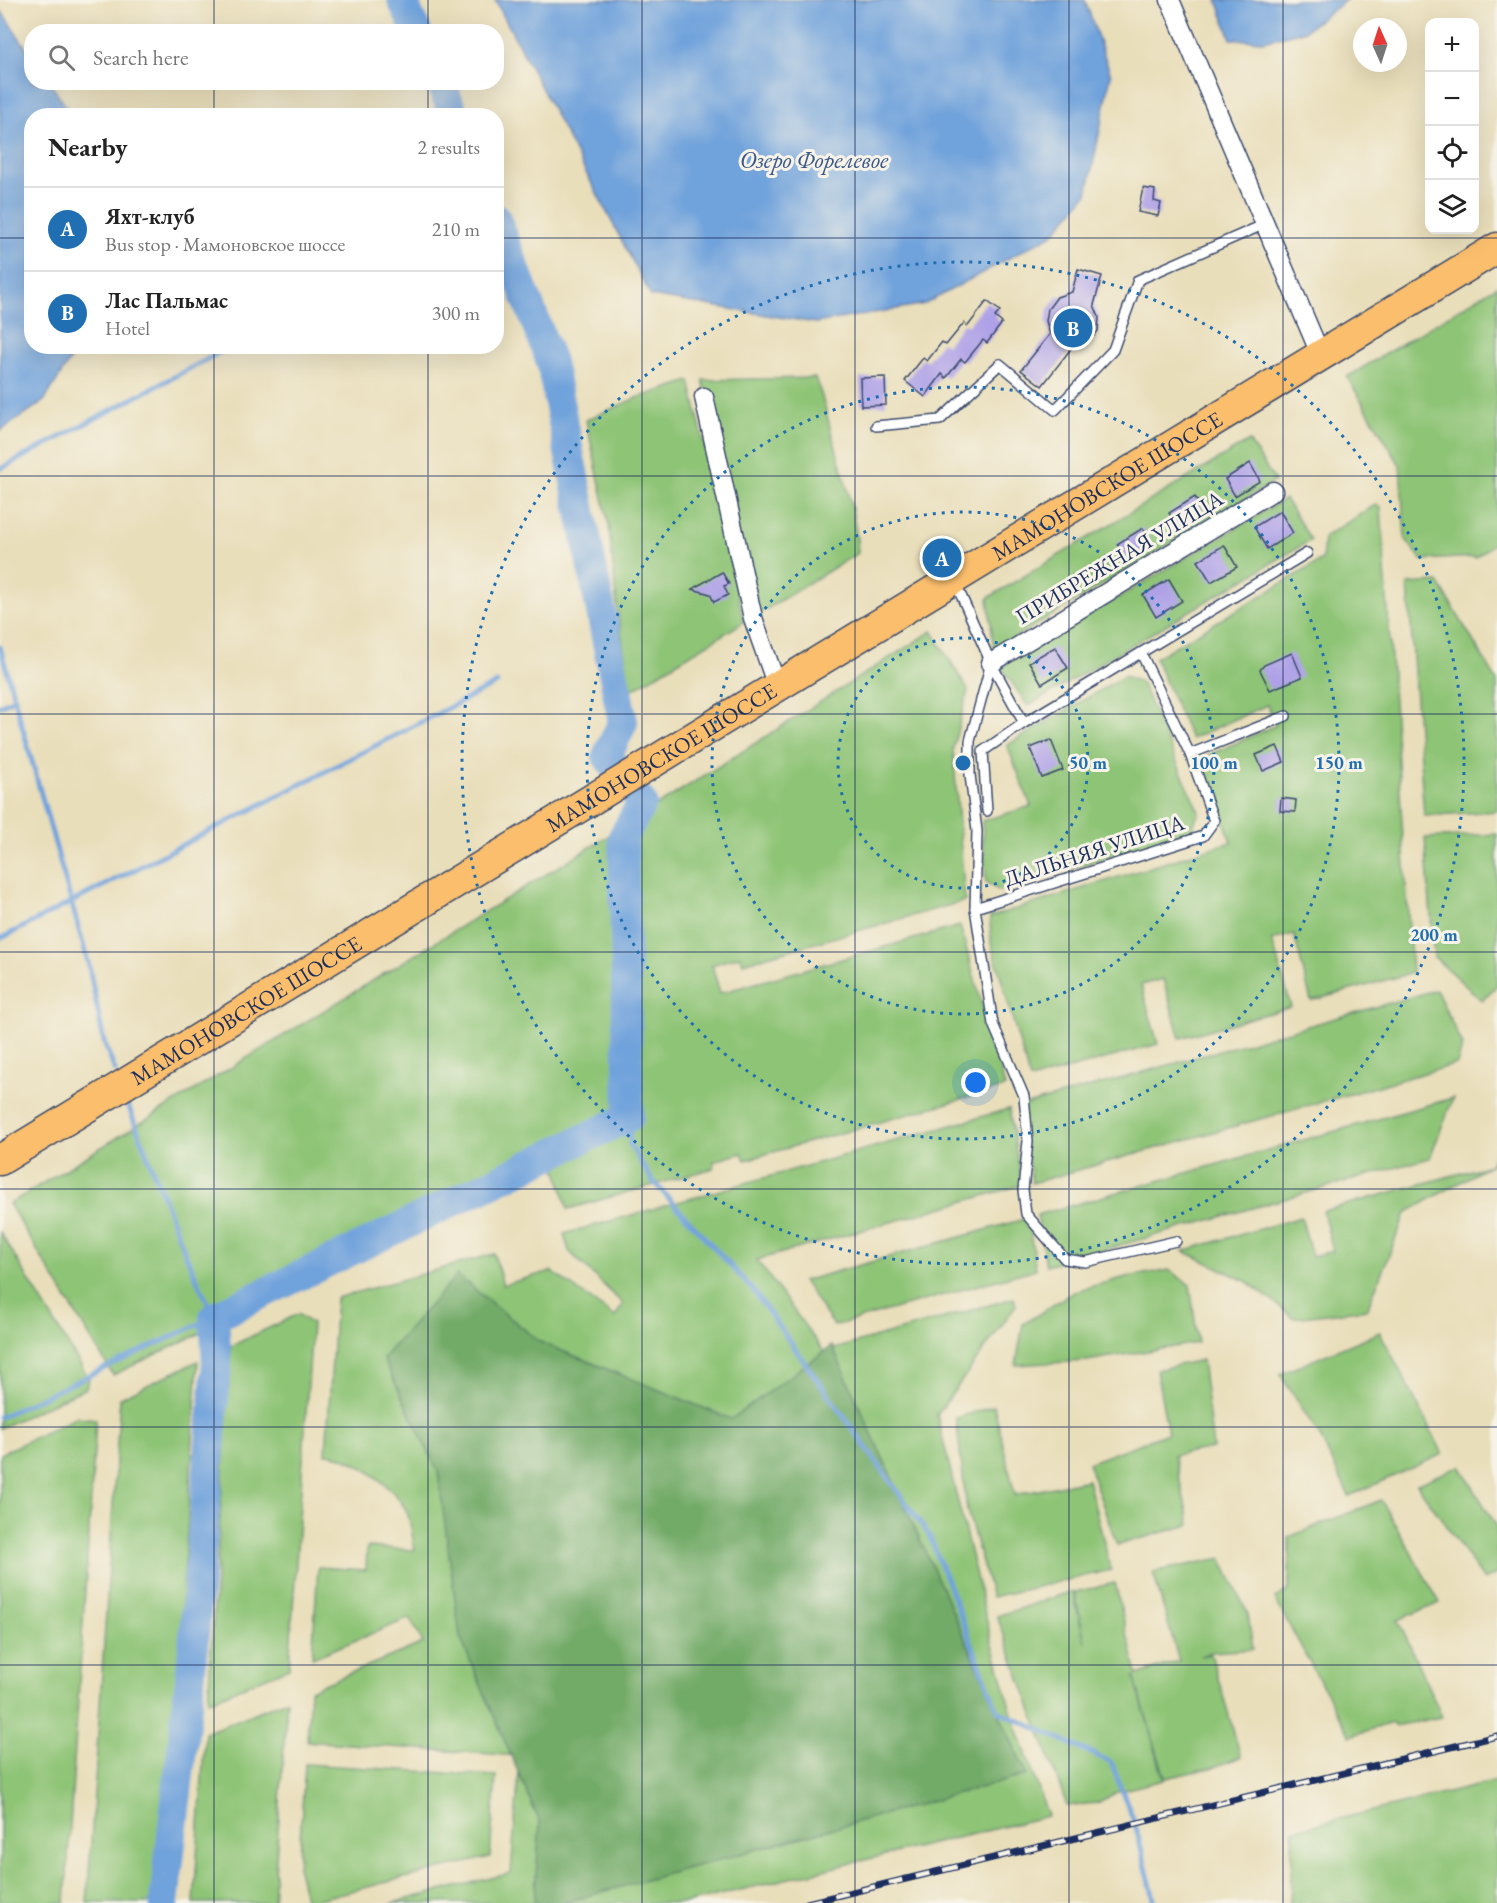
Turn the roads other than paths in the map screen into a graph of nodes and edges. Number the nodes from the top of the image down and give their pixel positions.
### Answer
1 (1170, 0) edge
2 (1265, 224) junction
3 (1497, 248) edge
4 (1321, 356) junction
5 (704, 397) dead end
6 (876, 426) dead end
7 (1273, 491) dead end
8 (1307, 553) dead end
9 (953, 579) junction
10 (1141, 653) junction
11 (991, 663) junction
12 (777, 686) junction
13 (1286, 716) dead end
14 (1024, 723) junction
15 (1190, 754) junction
16 (987, 811) dead end
17 (975, 908) junction
18 (0, 1160) edge
19 (1176, 1241) dead end

1 - 2 street
2 - 4 street
2 - 6 lane
3 - 4 main road, МАМОНОВСКОЕ ШОССЕ
4 - 9 main road, МАМОНОВСКОЕ ШОССЕ
5 - 12 street
7 - 11 street, ПРИБРЕЖНАЯ УЛИЦА
8 - 10 lane
9 - 11 lane
9 - 12 main road, МАМОНОВСКОЕ ШОССЕ
10 - 14 lane
10 - 15 lane, ДАЛЬНЯЯ УЛИЦА
11 - 14 lane
11 - 17 lane
12 - 18 main road, МАМОНОВСКОЕ ШОССЕ
13 - 15 lane
14 - 16 lane
15 - 17 lane, ДАЛЬНЯЯ УЛИЦА
17 - 19 lane

